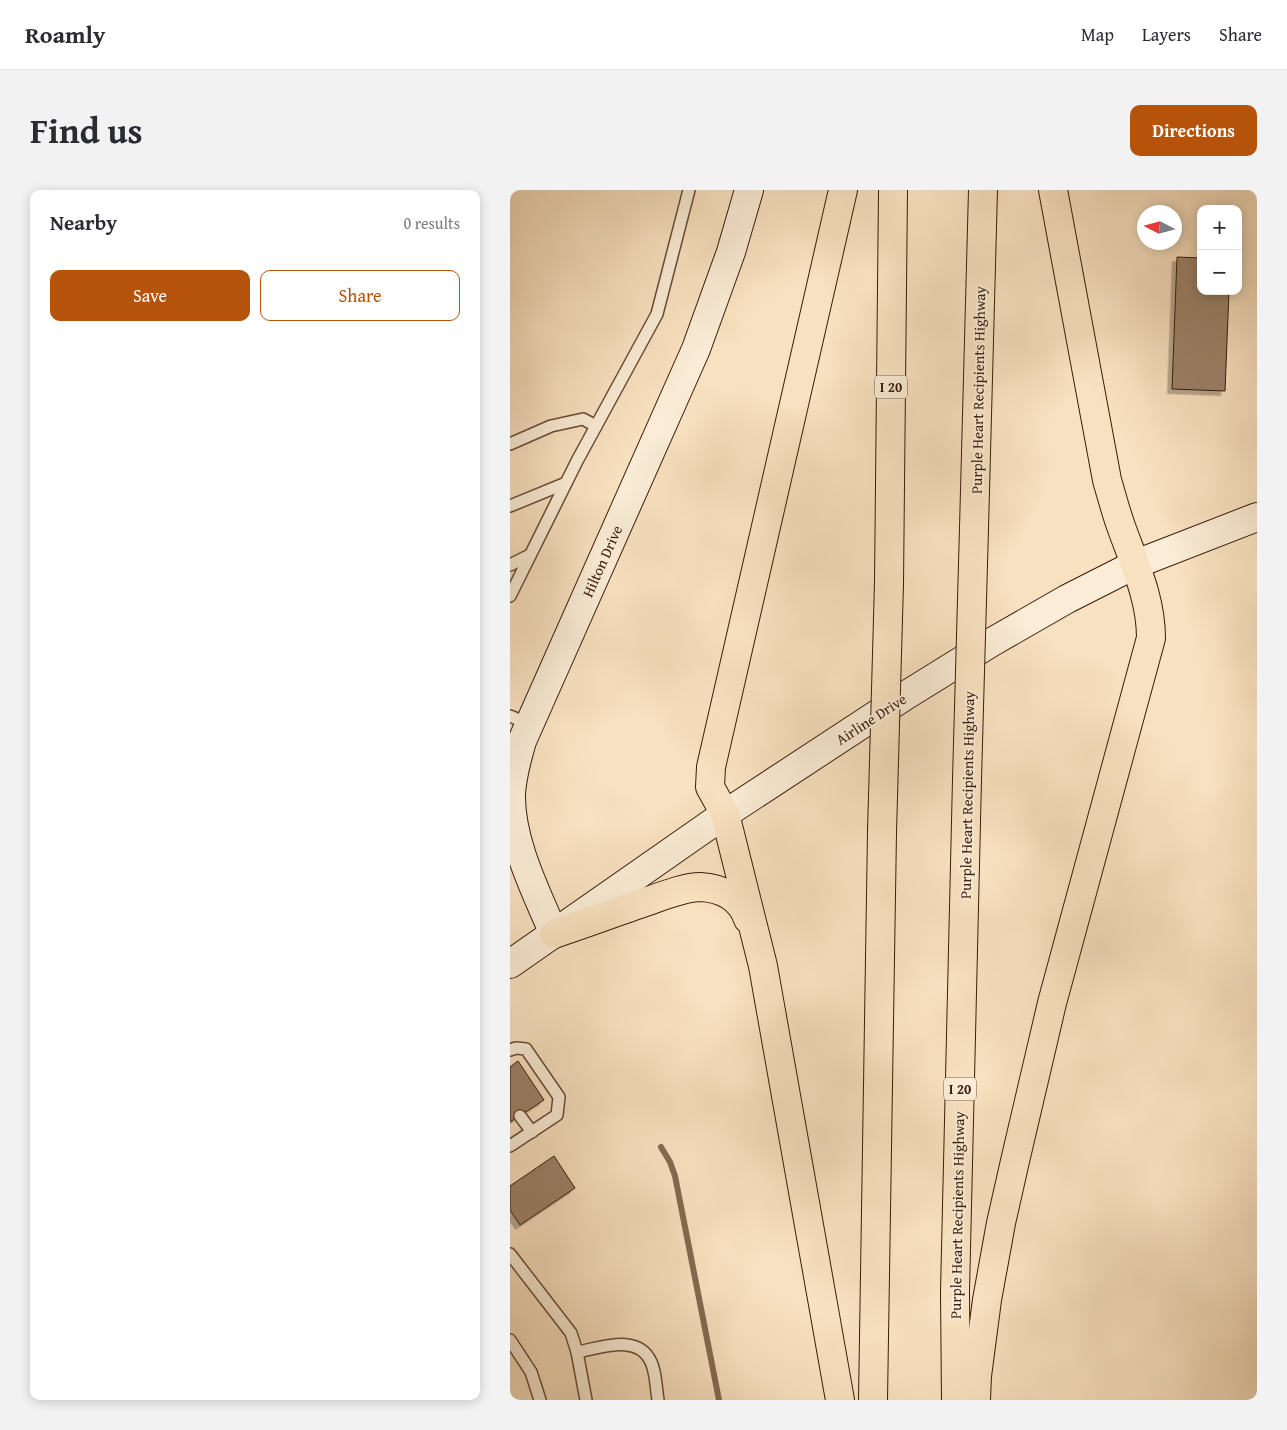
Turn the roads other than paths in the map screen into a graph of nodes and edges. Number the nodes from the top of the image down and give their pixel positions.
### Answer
1 (689, 190) edge
2 (843, 190) edge
3 (894, 190) edge
4 (983, 190) edge
5 (1053, 190) edge
6 (746, 193) edge
7 (596, 426) junction
8 (510, 444) edge
9 (566, 483) junction
10 (510, 506) edge
11 (1257, 517) edge
12 (530, 556) junction
13 (1136, 564) junction
14 (510, 565) edge
15 (510, 596) edge
16 (520, 720) edge
17 (725, 814) junction
18 (554, 934) junction
19 (510, 964) edge
20 (763, 966) junction
21 (510, 1050) edge
22 (520, 1116) dead end
23 (532, 1132) junction
24 (510, 1146) edge
25 (510, 1254) edge
26 (510, 1340) edge
27 (577, 1352) junction
28 (540, 1400) edge
29 (586, 1400) edge
30 (658, 1400) edge
31 (840, 1400) edge
32 (873, 1400) edge
33 (956, 1400) edge
34 (976, 1400) edge

1 - 7 lane
2 - 17 highway
3 - 32 highway, I 20, bridge
4 - 33 highway, Purple Heart Recipients Highway / I 20, bridge
5 - 13 highway
6 - 16 main road, Hilton Drive
7 - 8 lane
7 - 9 lane
9 - 10 lane
9 - 12 lane
11 - 13 main road, Airline Drive
12 - 14 lane
12 - 15 lane
13 - 17 main road, Airline Drive
13 - 34 highway
16 - 18 main road, Hilton Drive
17 - 18 main road, Airline Drive
17 - 20 highway
18 - 19 main road, Airline Drive
18 - 20 highway
20 - 31 highway
21 - 23 lane
22 - 23 lane
23 - 24 lane
25 - 27 lane
26 - 28 lane
27 - 29 lane
27 - 30 lane

